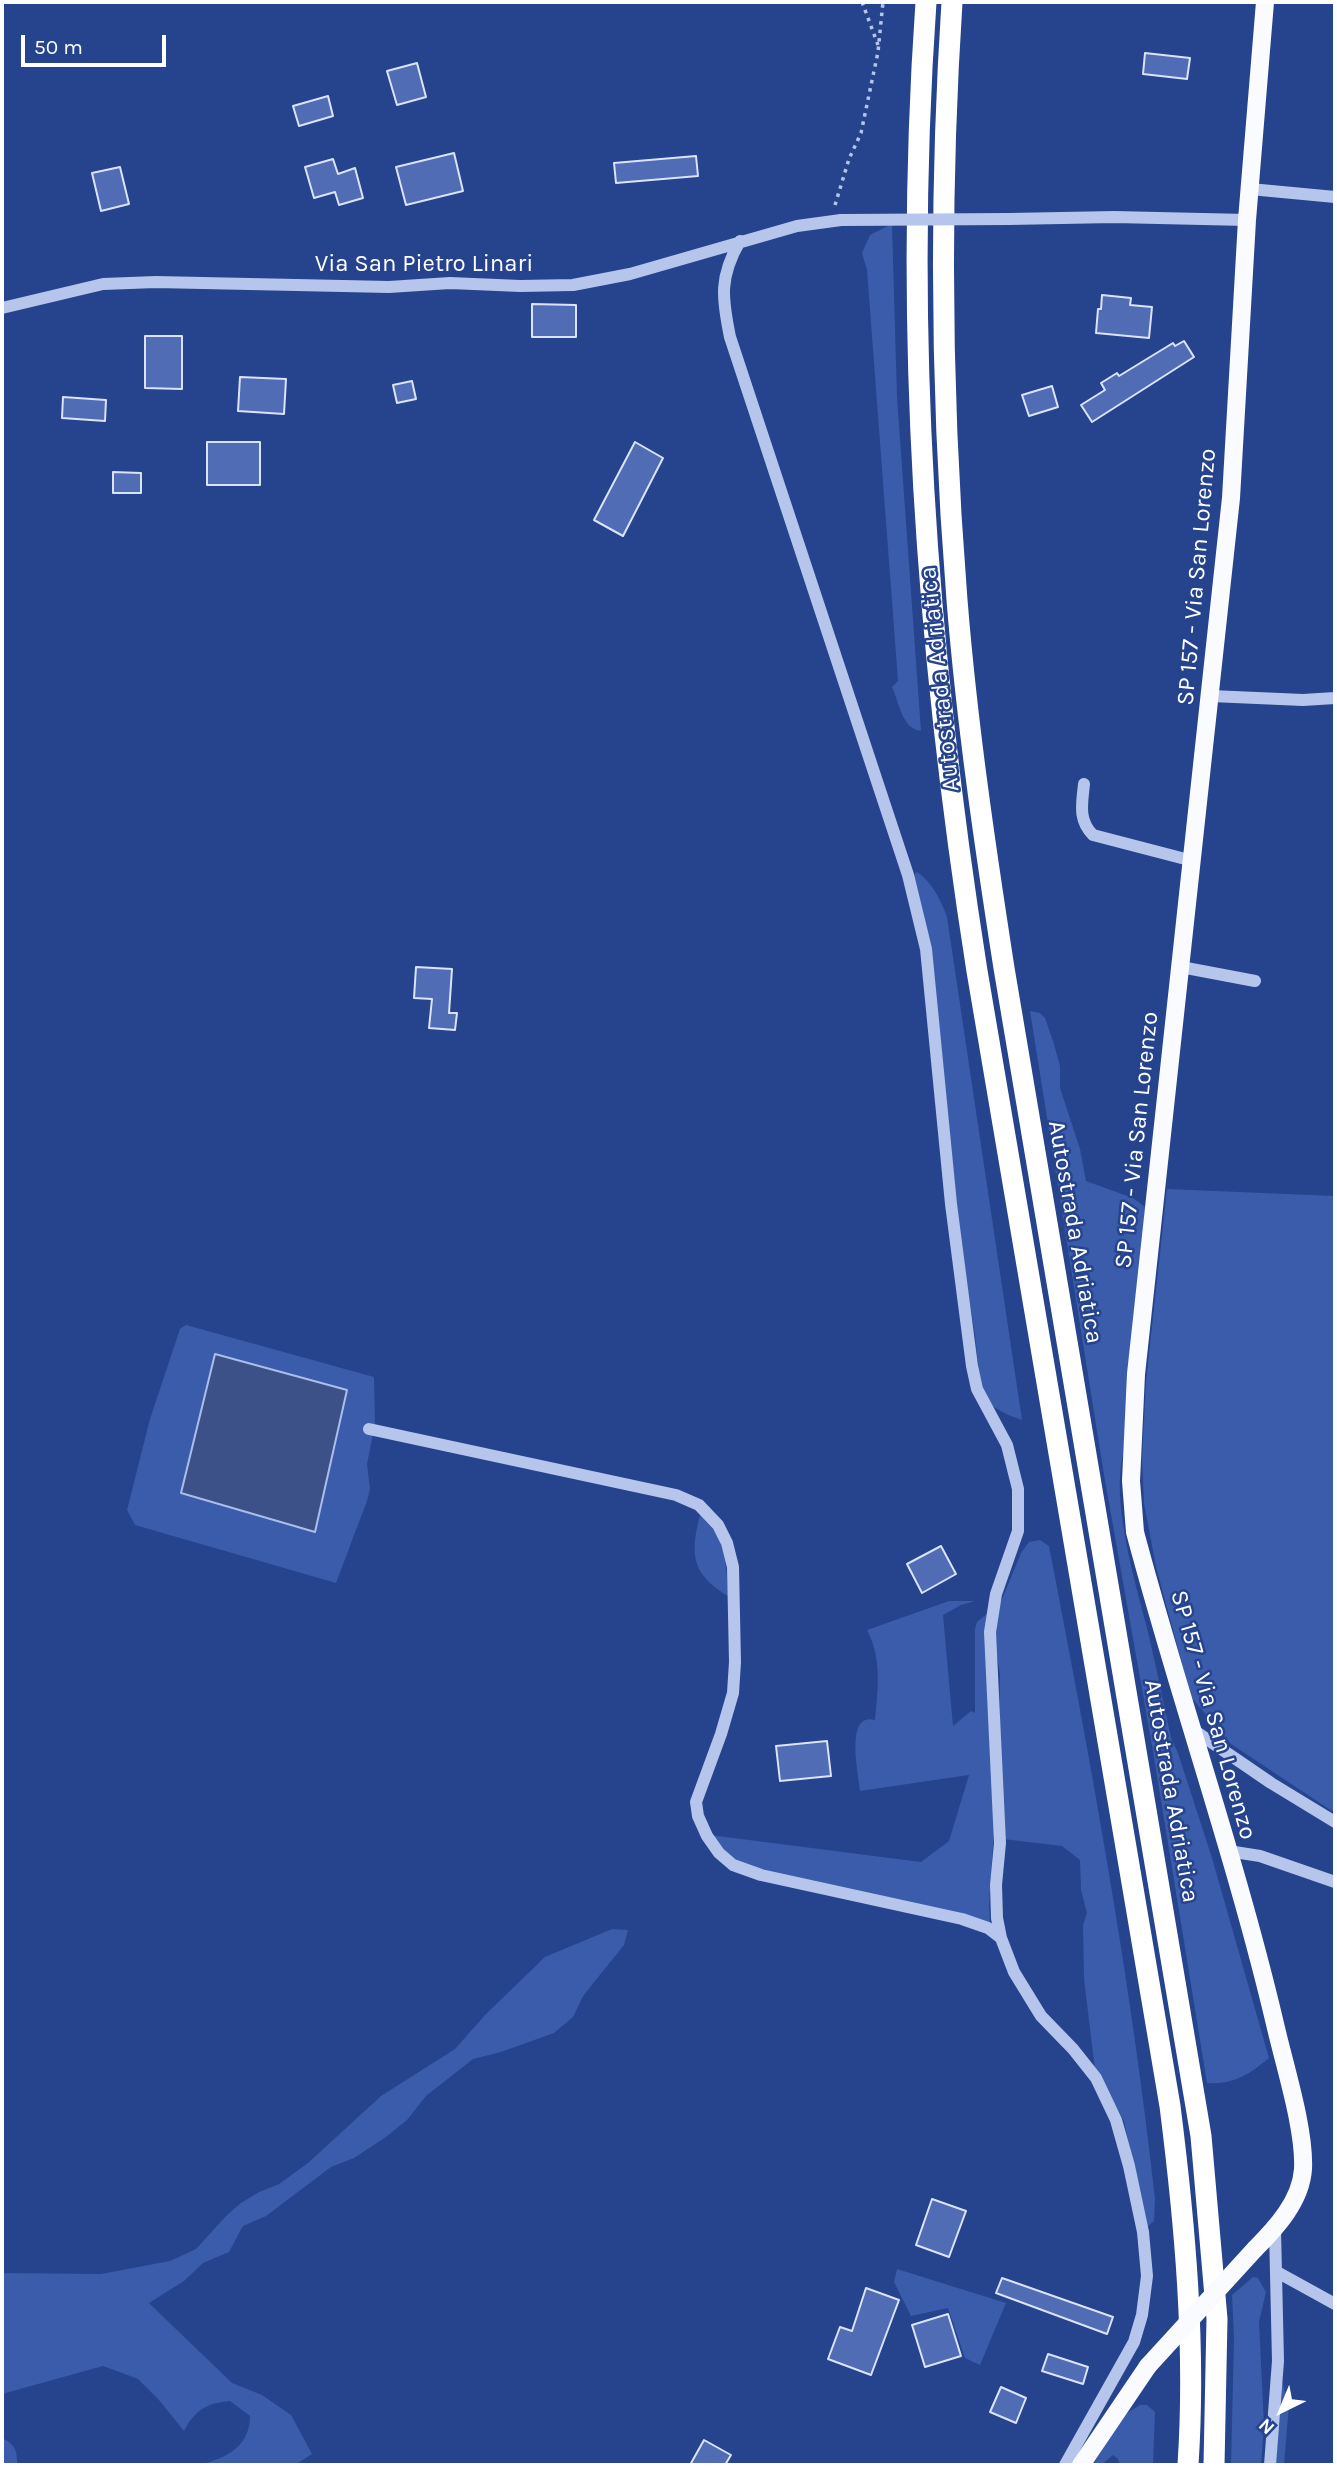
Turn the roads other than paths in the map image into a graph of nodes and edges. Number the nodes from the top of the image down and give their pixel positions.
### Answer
1 (926, 2) edge
2 (953, 2) edge
3 (1265, 2) edge
4 (1250, 189) junction
5 (1335, 197) edge
6 (1247, 220) junction
7 (740, 241) junction
8 (2, 308) edge
9 (1211, 696) junction
10 (1335, 698) edge
11 (1084, 784) dead end
12 (1193, 861) junction
13 (1181, 967) junction
14 (1255, 981) dead end
15 (369, 1429) dead end
16 (1192, 1729) junction
17 (1335, 1822) edge
18 (1228, 1851) junction
19 (1335, 1882) edge
20 (1001, 1938) junction
21 (1275, 2230) junction
22 (1277, 2272) junction
23 (1335, 2304) edge
24 (1065, 2465) edge
25 (1081, 2465) edge
26 (1188, 2465) edge
27 (1214, 2465) edge
28 (1270, 2465) edge

1 - 26 highway, Autostrada Adriatica
2 - 27 highway, Autostrada Adriatica
3 - 4 main road, SP 157 - Via San Lorenzo
4 - 5 street
4 - 6 main road, SP 157 - Via San Lorenzo
6 - 7 street, Via San Pietro Linari, bridge
6 - 9 main road, SP 157 - Via San Lorenzo
7 - 8 street, Via San Pietro Linari
7 - 20 street
9 - 10 street
9 - 12 main road, SP 157 - Via San Lorenzo
11 - 12 street
12 - 13 main road, SP 157 - Via San Lorenzo
13 - 14 street
13 - 16 main road, SP 157 - Via San Lorenzo
15 - 20 street
16 - 17 street
16 - 18 main road, SP 157 - Via San Lorenzo
18 - 19 street
18 - 21 main road, SP 157 - Via San Lorenzo
20 - 24 street
21 - 22 street
21 - 25 main road, SP 157 - Via San Lorenzo, bridge
22 - 23 street
22 - 28 street

